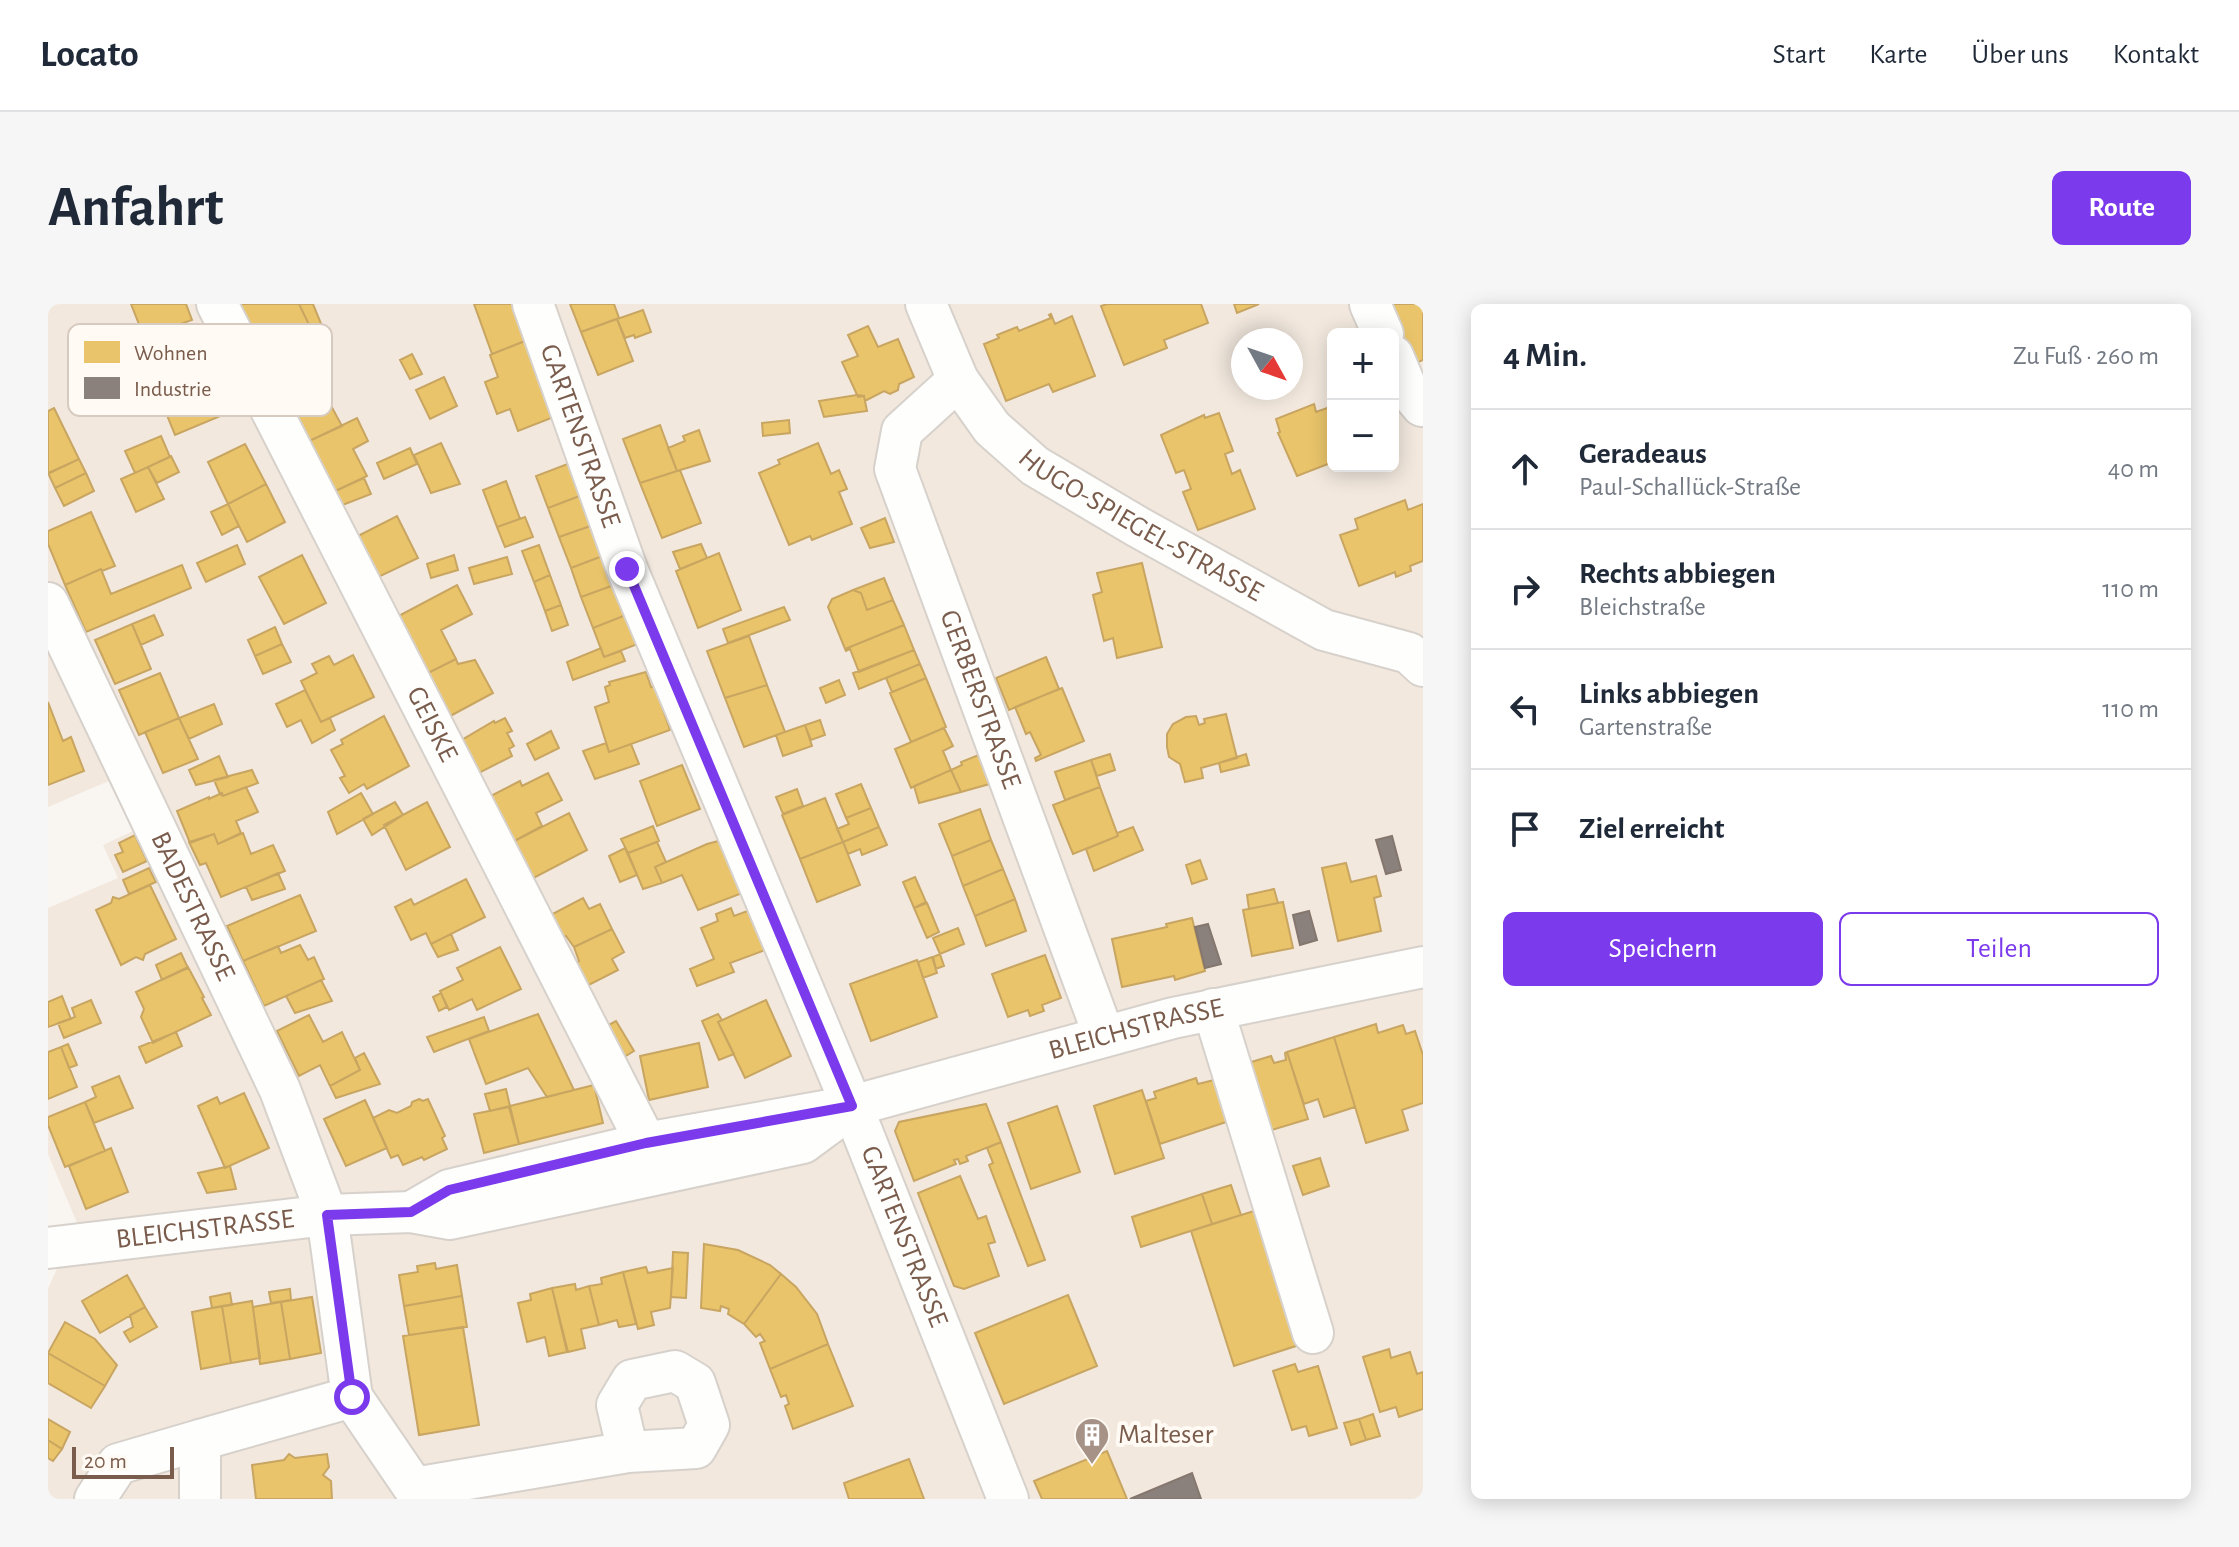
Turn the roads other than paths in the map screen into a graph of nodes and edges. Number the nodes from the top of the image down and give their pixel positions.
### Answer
1 (217, 304) edge
2 (533, 304) edge
3 (926, 304) edge
4 (1370, 304) edge
5 (227, 324) edge
6 (1380, 328) edge
7 (1399, 370) edge
8 (958, 380) junction
9 (1422, 406) edge
10 (274, 416) edge
11 (48, 603) edge
12 (1423, 666) edge
13 (1423, 967) edge
14 (1213, 1009) junction
15 (1104, 1036) junction
16 (852, 1106) junction
17 (646, 1143) junction
18 (411, 1212) junction
19 (327, 1215) junction
20 (51, 1240) edge
21 (1313, 1333) dead end
22 (352, 1397) junction
23 (200, 1440) junction
24 (628, 1452) dead end
25 (95, 1499) edge
26 (200, 1499) edge
27 (1008, 1499) edge

1 - 5 street, GEISKE
2 - 16 street, GARTENSTRASSE
3 - 8 street, HUGO-SPIEGEL-STRASSE
4 - 6 street
7 - 9 street
8 - 12 street, HUGO-SPIEGEL-STRASSE
8 - 15 street, GERBERSTRASSE
10 - 17 street, GEISKE
11 - 19 street, BADESTRASSE
13 - 14 street, BLEICHSTRASSE
14 - 15 street, BLEICHSTRASSE
14 - 21 street
15 - 16 street, BLEICHSTRASSE
16 - 17 street, BLEICHSTRASSE
16 - 18 street, BLEICHSTRASSE
16 - 27 street, GARTENSTRASSE
17 - 18 street, BLEICHSTRASSE
18 - 19 street, BLEICHSTRASSE
19 - 20 street, BLEICHSTRASSE
19 - 22 street, BADESTRASSE
22 - 23 street
22 - 24 street
23 - 25 street
23 - 26 street

